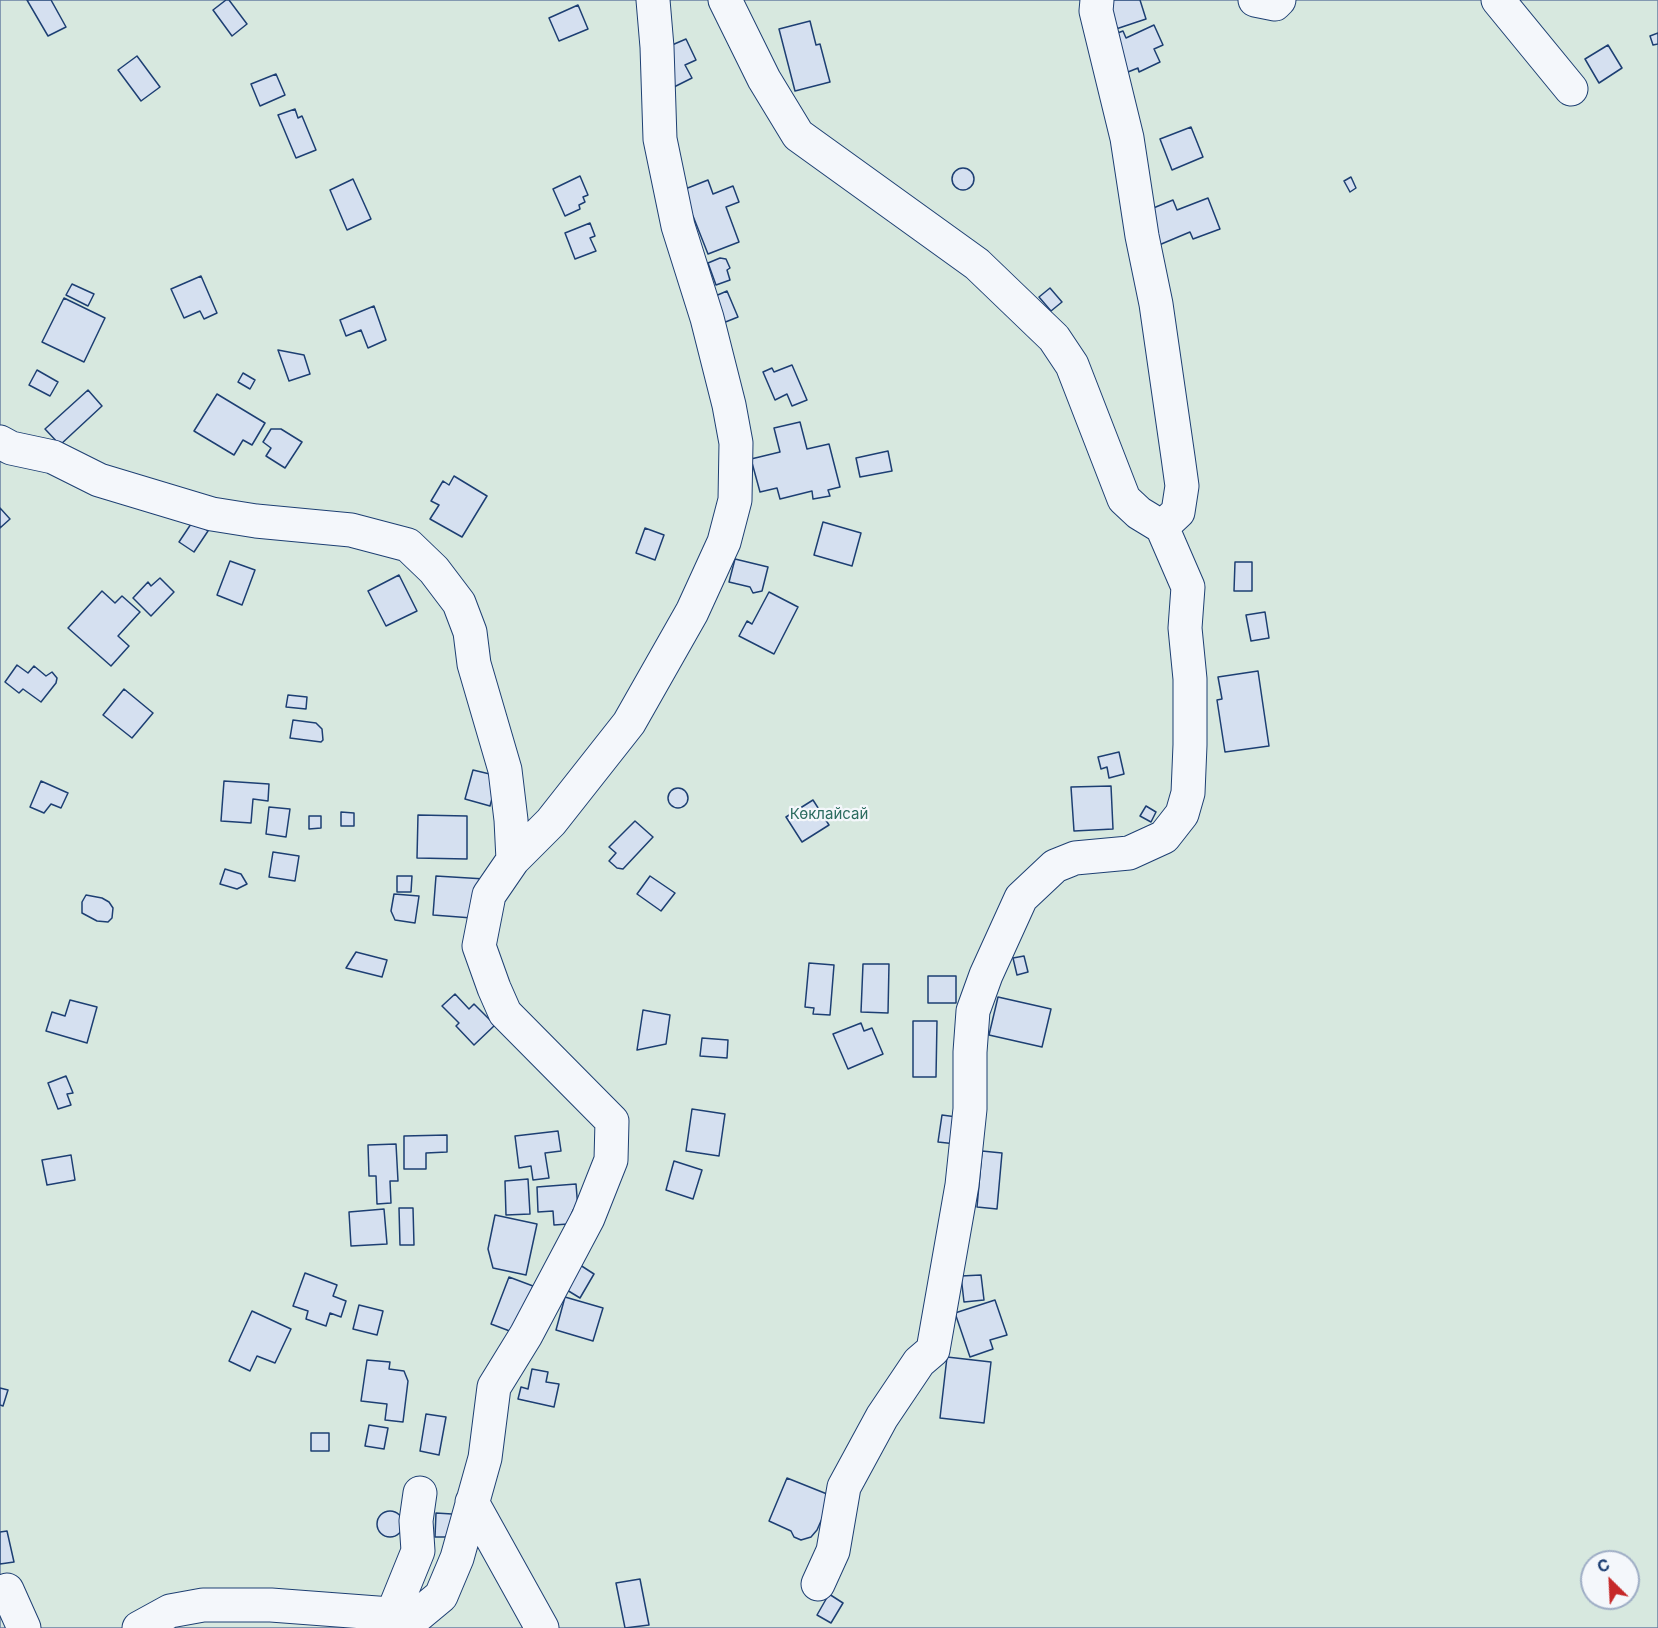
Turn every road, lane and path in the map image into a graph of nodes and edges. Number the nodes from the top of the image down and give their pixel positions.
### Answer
1 (653, 0) edge
2 (725, 0) edge
3 (1097, 0) edge
4 (1255, 0) edge
5 (1279, 0) edge
6 (1498, 0) edge
7 (1571, 89) dead end
8 (0, 442) edge
9 (1162, 527) junction
10 (513, 860) junction
11 (420, 1493) dead end
12 (472, 1502) junction
13 (818, 1584) dead end
14 (7, 1590) dead end
15 (392, 1615) junction
16 (24, 1628) edge
17 (139, 1628) edge
18 (542, 1628) edge

1 - 10 street
2 - 9 street
3 - 9 street
4 - 5 street
6 - 7 street
8 - 10 street
9 - 13 street
10 - 12 street
11 - 15 street
12 - 15 street
12 - 18 street
14 - 16 street
15 - 17 street

